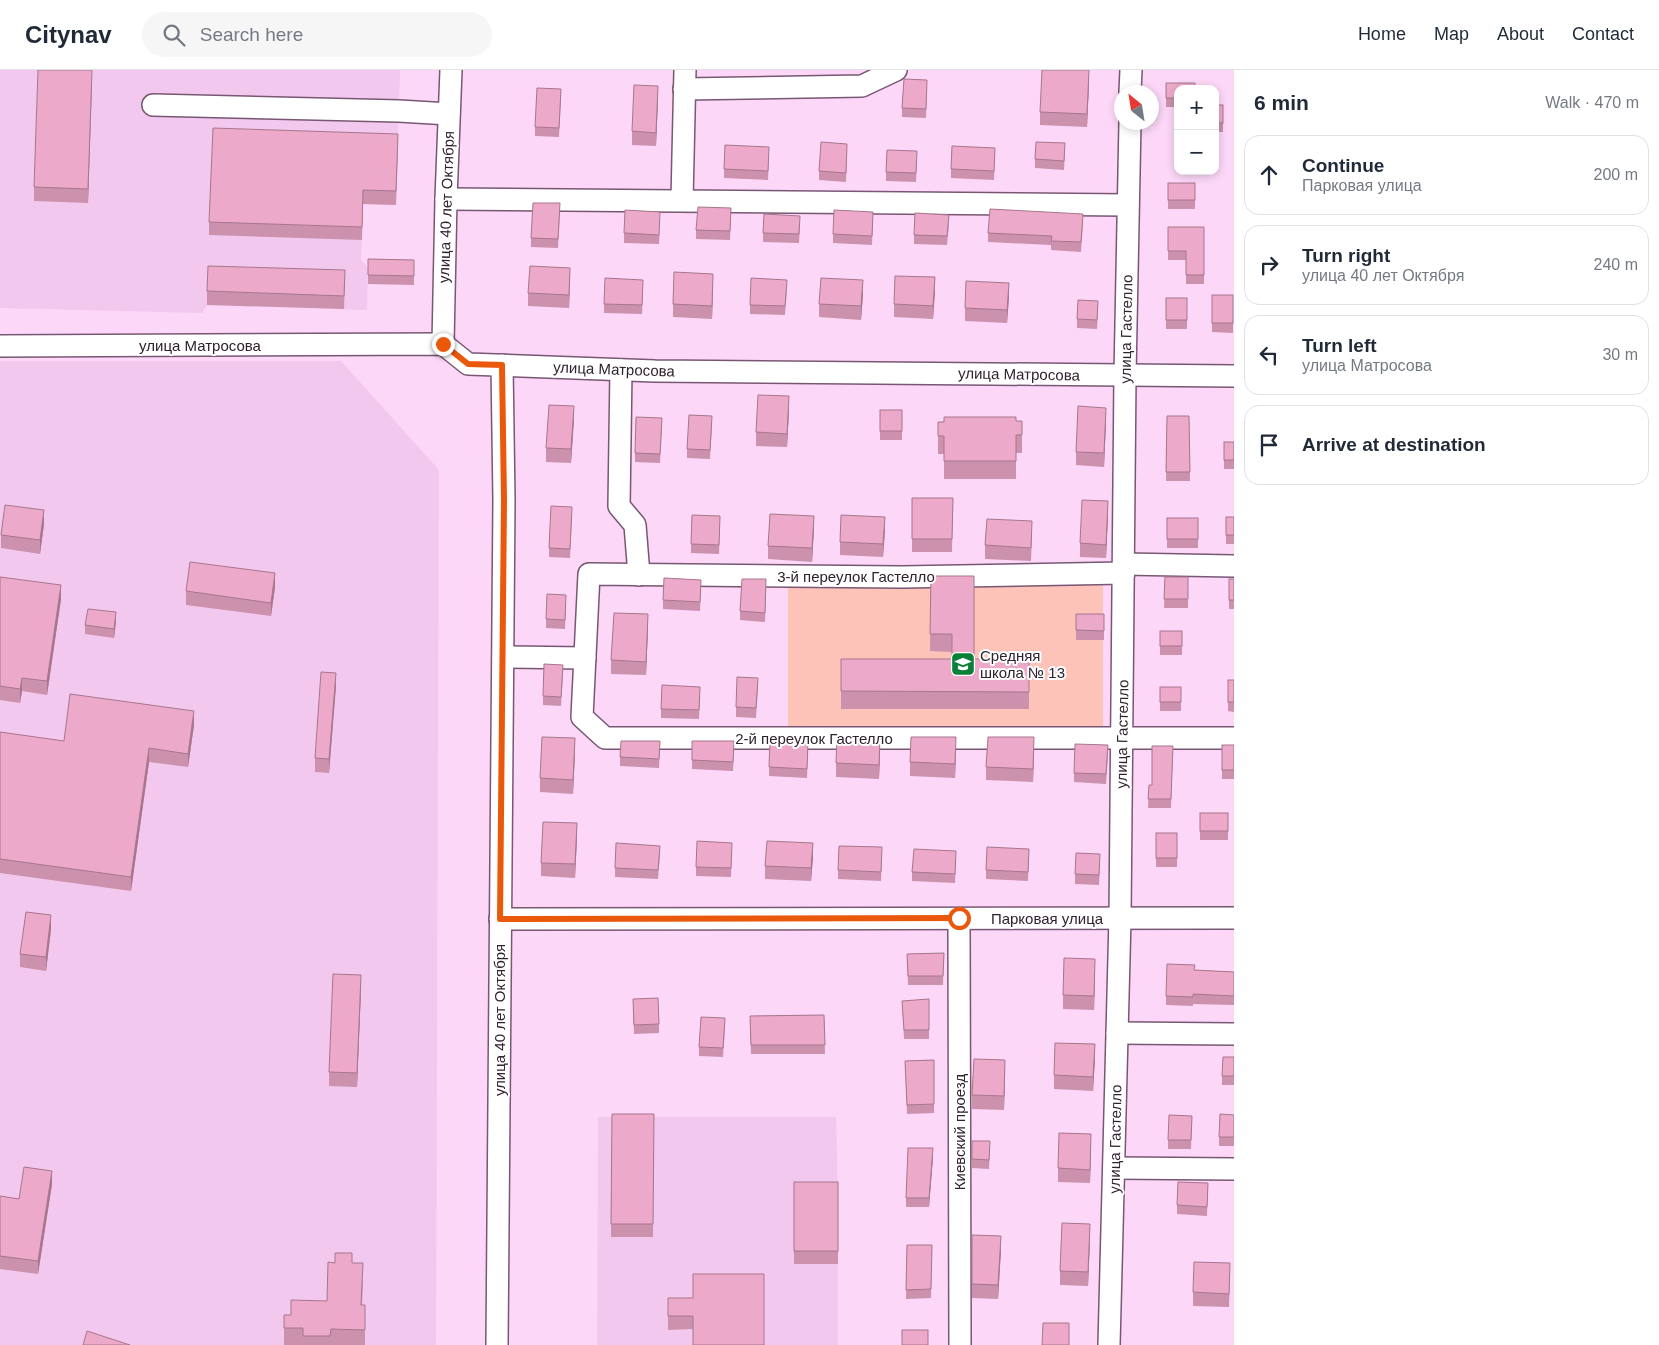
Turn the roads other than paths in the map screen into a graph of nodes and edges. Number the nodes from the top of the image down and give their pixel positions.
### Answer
1 (451, 70) edge
2 (896, 70) edge
3 (1131, 70) edge
4 (684, 80) edge
5 (1130, 85) edge
6 (154, 105) dead end
7 (449, 114) junction
8 (1130, 130) edge
9 (446, 199) junction
10 (682, 200) junction
11 (1128, 205) junction
12 (443, 344) junction
13 (0, 346) edge
14 (502, 365) junction
15 (621, 370) junction
16 (1125, 375) junction
17 (1234, 376) edge
18 (1234, 566) edge
19 (1124, 569) junction
20 (639, 575) junction
21 (502, 657) junction
22 (585, 658) junction
23 (1122, 738) junction
24 (1234, 738) edge
25 (959, 918) junction
26 (1120, 918) junction
27 (1234, 918) edge
28 (500, 919) junction
29 (1117, 1033) junction
30 (1234, 1034) edge
31 (1114, 1168) junction
32 (1234, 1169) edge
33 (497, 1345) edge
34 (960, 1345) edge
35 (1109, 1345) edge

1 - 7 street, улица 40 лет Октября
2 - 4 street
3 - 5 street
4 - 10 street
6 - 7 street
7 - 9 street, улица 40 лет Октября
8 - 11 street, улица Гастелло
9 - 10 street
9 - 12 street, улица 40 лет Октября
10 - 11 street
11 - 16 street, улица Гастелло
12 - 13 street, улица Матросова
12 - 14 street, улица Матросова
14 - 15 street, улица Матросова
14 - 21 street, улица 40 лет Октября
15 - 16 street, улица Матросова
15 - 20 street
16 - 17 street, улица Матросова
16 - 19 street, улица Гастелло
18 - 19 street, 3-й переулок Гастелло
19 - 20 street, 3-й переулок Гастелло
19 - 23 street, улица Гастелло
20 - 22 street, 3-й переулок Гастелло
21 - 22 street
21 - 28 street, улица 40 лет Октября
22 - 23 street, 2-й переулок Гастелло
23 - 24 street, 2-й переулок Гастелло
23 - 26 street, улица Гастелло
25 - 26 street, Парковая улица
25 - 28 street, Парковая улица
25 - 34 street, Киевский проезд
26 - 27 street, Парковая улица
26 - 29 street, улица Гастелло
28 - 33 street, улица 40 лет Октября
29 - 30 street
29 - 31 street, улица Гастелло
31 - 32 street
31 - 35 street, улица Гастелло

